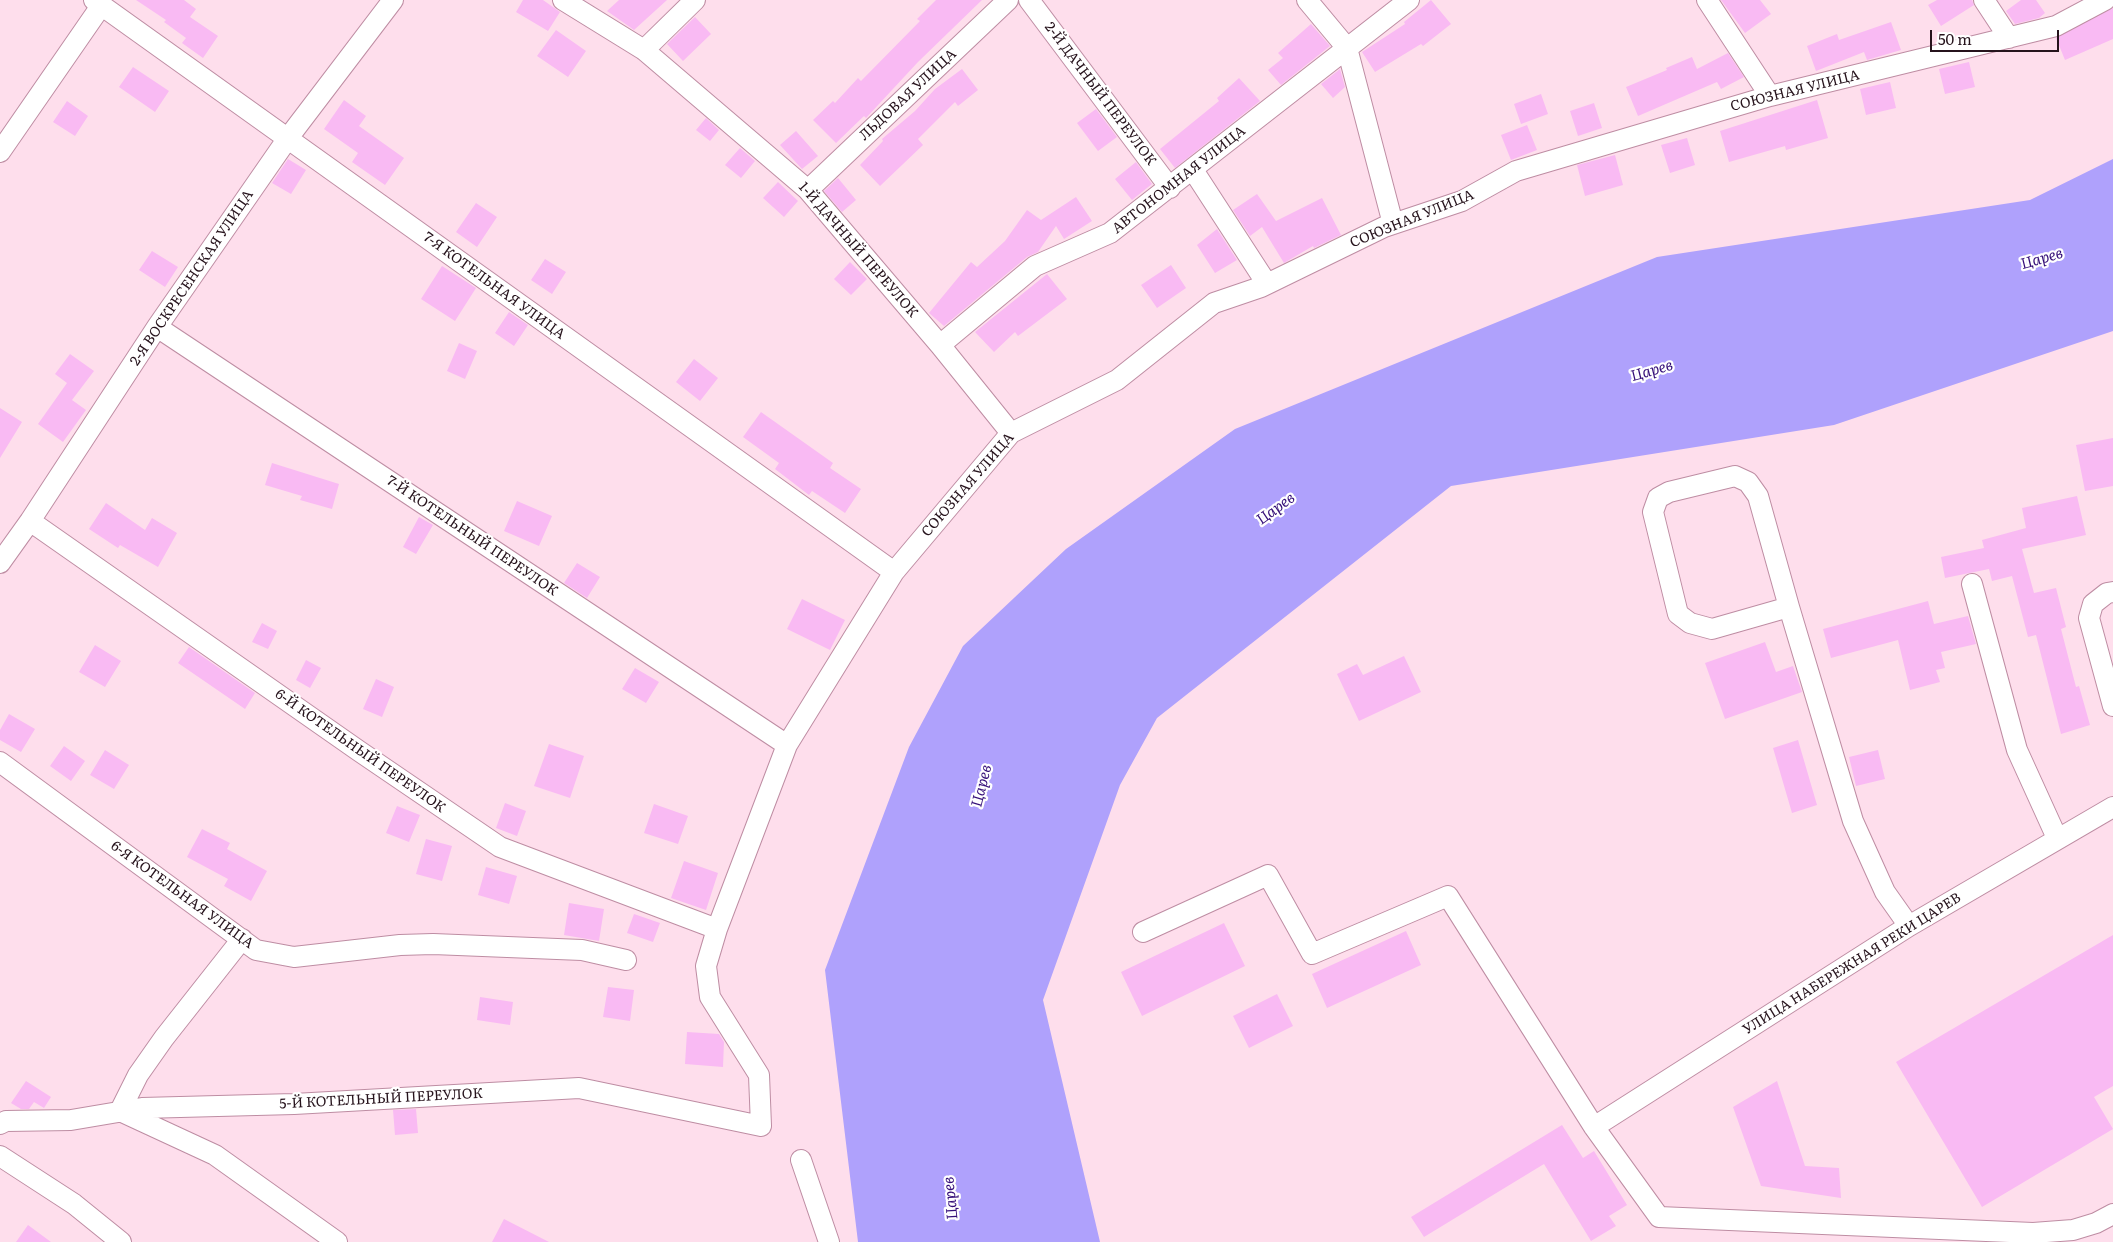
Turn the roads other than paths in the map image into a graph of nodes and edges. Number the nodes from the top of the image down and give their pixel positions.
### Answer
1 (393, 0) edge
2 (563, 0) edge
3 (695, 0) edge
4 (1008, 0) edge
5 (1029, 0) edge
6 (1308, 0) edge
7 (1409, 0) edge
8 (1707, 0) edge
9 (1984, 0) edge
10 (2105, 0) edge
11 (97, 3) edge
12 (2009, 38) junction
13 (1347, 48) junction
14 (644, 50) junction
15 (1770, 96) junction
16 (288, 138) junction
17 (0, 152) edge
18 (1192, 170) junction
19 (1170, 188) junction
20 (808, 190) junction
21 (1393, 224) junction
22 (1267, 284) junction
23 (157, 327) junction
24 (940, 344) junction
25 (1011, 433) junction
26 (30, 521) junction
27 (0, 563) edge
28 (894, 572) junction
29 (1972, 584) dead end
30 (2113, 592) edge
31 (1789, 607) junction
32 (2109, 681) edge
33 (2113, 706) edge
34 (787, 745) junction
35 (0, 762) edge
36 (2113, 807) edge
37 (2057, 838) junction
38 (1909, 926) junction
39 (716, 929) junction
40 (1143, 932) dead end
41 (242, 940) junction
42 (626, 960) dead end
43 (120, 1110) junction
44 (0, 1124) edge
45 (761, 1126) joint
46 (1594, 1127) junction
47 (0, 1156) edge
48 (801, 1160) dead end
49 (2113, 1214) edge
50 (121, 1242) edge
51 (337, 1242) edge
52 (829, 1242) edge

1 - 16 street, 2-Я ВОСКРЕСЕНСКАЯ УЛИЦА
2 - 14 street, 1-Й ДАЧНЫЙ ПЕРЕУЛОК
3 - 14 street
4 - 20 street, ЛЬДОВАЯ УЛИЦА
5 - 19 street, 2-Й ДАЧНЫЙ ПЕРЕУЛОК
6 - 13 street
7 - 13 street, АВТОНОМНАЯ УЛИЦА
8 - 15 street
9 - 12 street
10 - 12 street, СОЮЗНАЯ УЛИЦА
11 - 16 street, 7-Я КОТЕЛЬНАЯ УЛИЦА
11 - 17 street
12 - 15 street, СОЮЗНАЯ УЛИЦА
13 - 18 street, АВТОНОМНАЯ УЛИЦА
13 - 21 street
14 - 20 street, 1-Й ДАЧНЫЙ ПЕРЕУЛОК
15 - 21 street, СОЮЗНАЯ УЛИЦА
16 - 23 street, 2-Я ВОСКРЕСЕНСКАЯ УЛИЦА
16 - 28 street, 7-Я КОТЕЛЬНАЯ УЛИЦА
18 - 19 street, АВТОНОМНАЯ УЛИЦА
18 - 22 street
19 - 24 street, АВТОНОМНАЯ УЛИЦА
20 - 24 street, 1-Й ДАЧНЫЙ ПЕРЕУЛОК
21 - 22 street, СОЮЗНАЯ УЛИЦА
22 - 25 street, СОЮЗНАЯ УЛИЦА
23 - 26 street, 2-Я ВОСКРЕСЕНСКАЯ УЛИЦА
23 - 34 street, 7-Й КОТЕЛЬНЫЙ ПЕРЕУЛОК
24 - 25 street, 1-Й ДАЧНЫЙ ПЕРЕУЛОК
25 - 28 street, СОЮЗНАЯ УЛИЦА
26 - 27 street, 2-Я ВОСКРЕСЕНСКАЯ УЛИЦА
26 - 39 street, 6-Й КОТЕЛЬНЫЙ ПЕРЕУЛОК
28 - 34 street, СОЮЗНАЯ УЛИЦА
29 - 37 street
30 - 32 street
31 - 31 street
31 - 38 street
32 - 33 street
34 - 39 street, СОЮЗНАЯ УЛИЦА
35 - 41 street, 6-Я КОТЕЛЬНАЯ УЛИЦА
36 - 37 street, УЛИЦА НАБЕРЕЖНАЯ РЕКИ ЦАРЕВ
37 - 38 street, УЛИЦА НАБЕРЕЖНАЯ РЕКИ ЦАРЕВ
38 - 46 street, УЛИЦА НАБЕРЕЖНАЯ РЕКИ ЦАРЕВ
39 - 45 street, СОЮЗНАЯ УЛИЦА
40 - 46 street
41 - 42 street, 6-Я КОТЕЛЬНАЯ УЛИЦА
41 - 43 street
43 - 44 street, 5-Й КОТЕЛЬНЫЙ ПЕРЕУЛОК
43 - 45 street, 5-Й КОТЕЛЬНЫЙ ПЕРЕУЛОК
43 - 51 street
46 - 49 street
47 - 50 street
48 - 52 street

